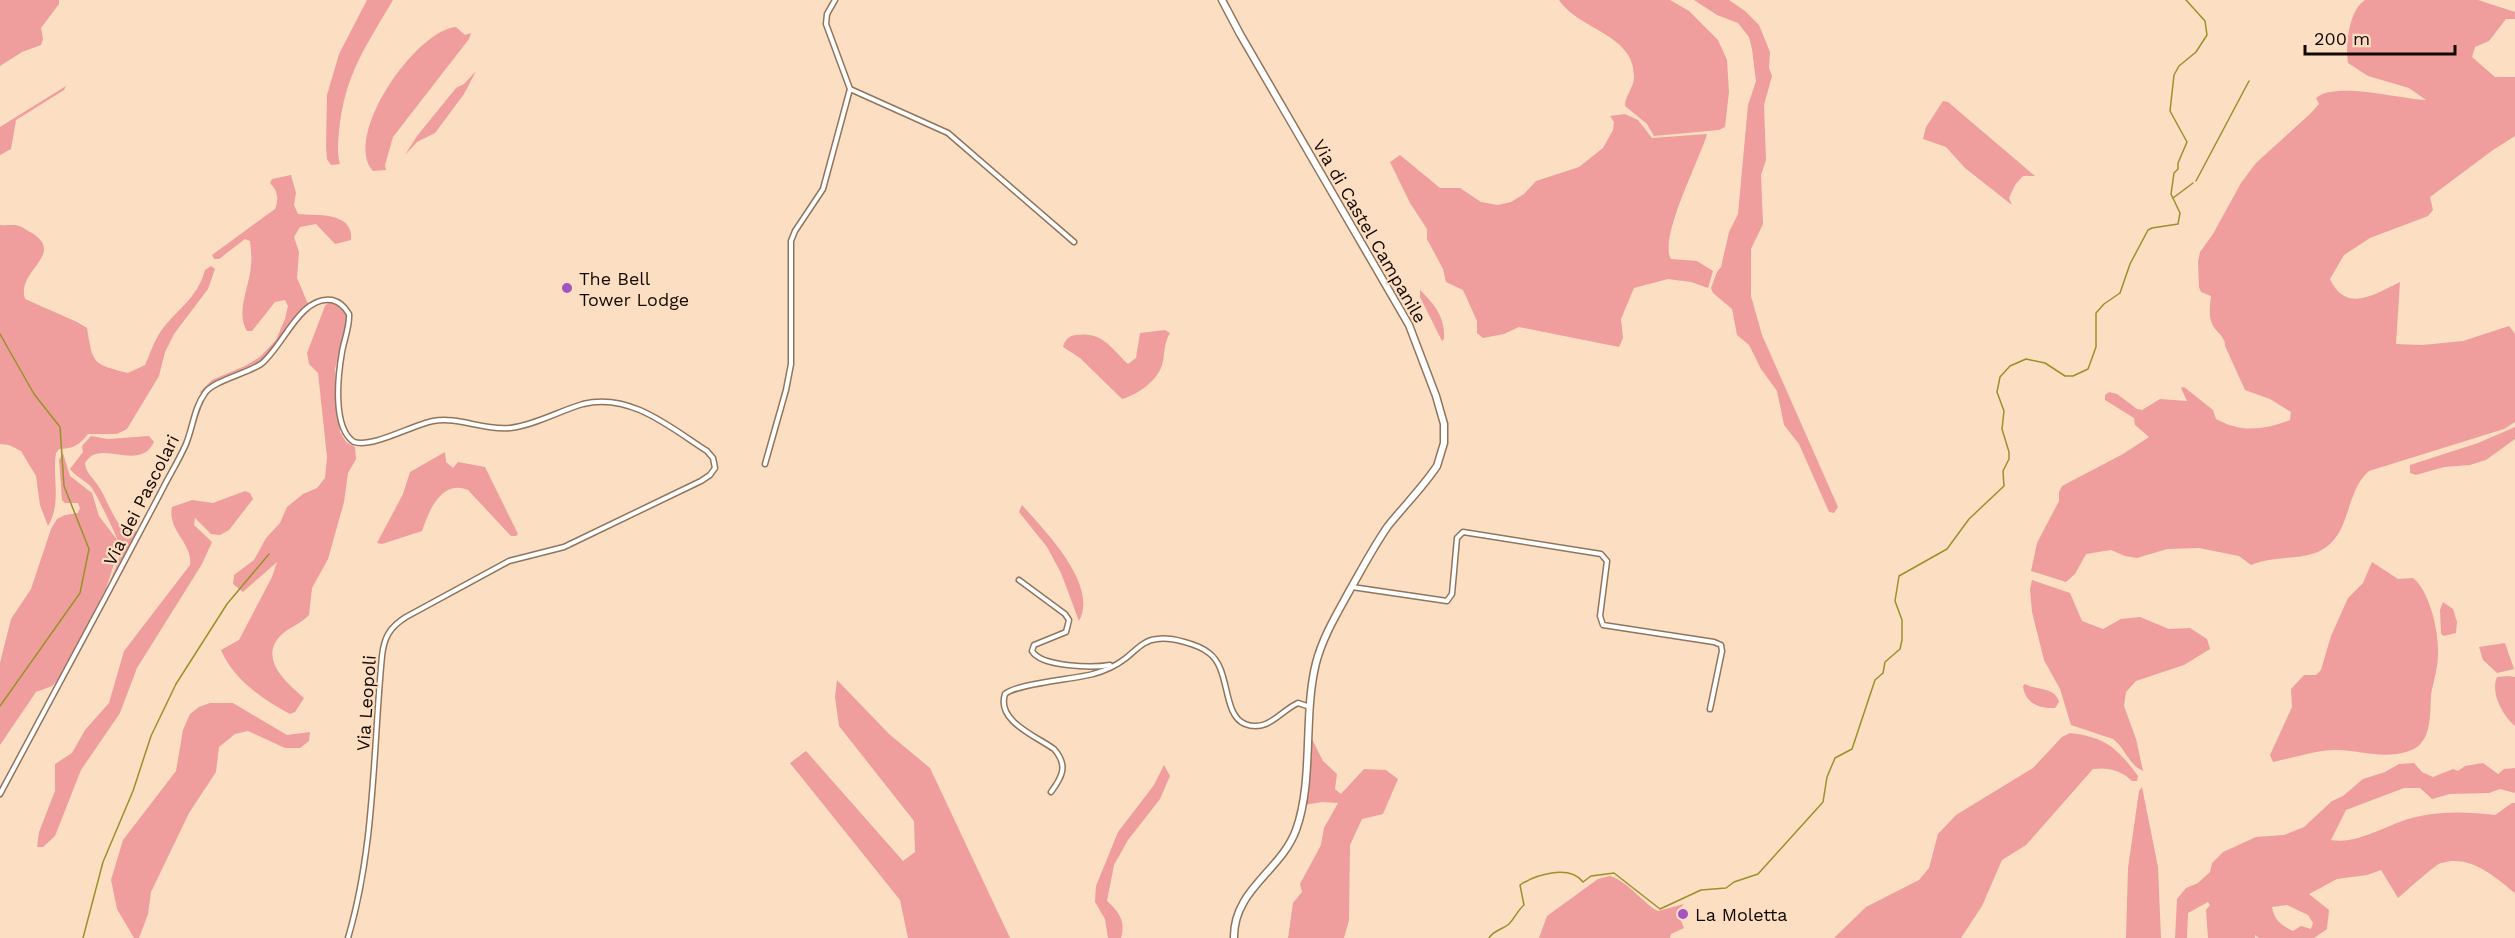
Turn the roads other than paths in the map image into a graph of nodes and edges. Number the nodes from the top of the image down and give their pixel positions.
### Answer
1 (835, 0) edge
2 (1222, 0) edge
3 (850, 89) junction
4 (1074, 242) dead end
5 (765, 464) dead end
6 (631, 516) joint
7 (1019, 580) dead end
8 (1352, 587) junction
9 (1117, 663) junction
10 (1310, 707) junction
11 (1710, 709) dead end
12 (1052, 792) dead end
13 (0, 794) edge
14 (348, 938) edge
15 (1234, 938) edge

1 - 3 street
2 - 8 street, Via di Castel Campanile
3 - 4 street
3 - 5 street
6 - 13 street, Via dei Pascolari
6 - 14 street, Via Leopoli
7 - 9 street
8 - 10 street, Via di Castel Campanile
8 - 11 street
9 - 10 street
9 - 12 street
10 - 15 street, Via di Castel Campanile

